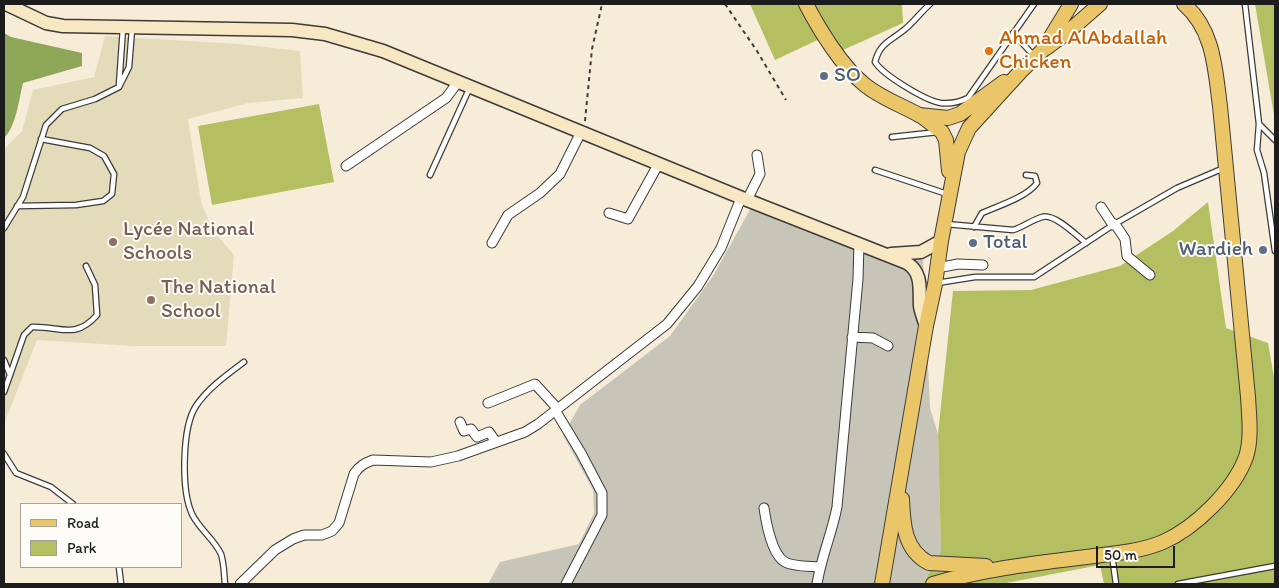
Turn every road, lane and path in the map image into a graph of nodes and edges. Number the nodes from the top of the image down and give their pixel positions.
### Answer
1 (6, 4) edge
2 (602, 4) edge
3 (724, 4) edge
4 (806, 4) edge
5 (930, 4) edge
6 (1034, 4) edge
7 (1071, 4) edge
8 (1100, 4) edge
9 (1175, 4) edge
10 (1244, 4) edge
11 (1189, 8) edge
12 (128, 26) junction
13 (1013, 33) junction
14 (1039, 53) junction
15 (1021, 71) junction
16 (458, 82) junction
17 (119, 87) junction
18 (470, 87) junction
19 (786, 100) dead end
20 (919, 115) junction
21 (1259, 124) junction
22 (583, 132) junction
23 (942, 132) junction
24 (892, 137) dead end
25 (41, 139) junction
26 (1275, 140) edge
27 (757, 155) dead end
28 (659, 163) junction
29 (346, 166) dead end
30 (1226, 168) junction
31 (875, 170) dead end
32 (430, 175) dead end
33 (1026, 175) dead end
34 (949, 192) junction
35 (744, 199) junction
36 (17, 206) junction
37 (1101, 208) dead end
38 (609, 213) dead end
39 (945, 224) junction
40 (1114, 225) junction
41 (974, 227) junction
42 (4, 228) edge
43 (941, 241) junction
44 (492, 243) dead end
45 (1086, 243) junction
46 (859, 244) junction
47 (1275, 251) edge
48 (888, 254) junction
49 (983, 265) dead end
50 (86, 266) dead end
51 (937, 268) junction
52 (1150, 275) dead end
53 (935, 284) junction
54 (926, 326) junction
55 (852, 336) junction
56 (888, 346) dead end
57 (4, 360) edge
58 (244, 362) dead end
59 (10, 375) junction
60 (4, 392) edge
61 (488, 403) dead end
62 (556, 409) junction
63 (460, 422) dead end
64 (496, 442) junction
65 (4, 454) edge
66 (901, 476) junction
67 (72, 503) edge
68 (764, 508) dead end
69 (1112, 554) junction
70 (1275, 566) edge
71 (820, 567) junction
72 (1005, 567) junction
73 (119, 568) edge
74 (121, 584) edge
75 (224, 584) edge
76 (240, 584) edge
77 (566, 584) edge
78 (817, 584) edge
79 (882, 584) edge
80 (933, 584) edge
81 (1116, 584) edge
82 (1178, 584) edge

1 - 12 main road
2 - 22 path
3 - 19 path
4 - 20 main road
5 - 13 lane
6 - 13 lane
7 - 14 main road
8 - 14 main road
9 - 11 main road
10 - 21 lane
11 - 30 main road
12 - 16 main road
12 - 17 lane
12 - 17 lane
13 - 14 lane
14 - 15 main road
15 - 20 main road
15 - 34 main road
16 - 18 main road
16 - 29 street
17 - 25 lane
18 - 22 main road
18 - 32 lane
20 - 23 main road
21 - 26 lane
21 - 47 lane
22 - 28 main road
22 - 44 street
23 - 24 lane
23 - 34 main road
25 - 36 lane
25 - 36 lane
27 - 35 street
28 - 35 main road
28 - 38 street
30 - 40 lane
30 - 69 main road
31 - 34 lane
33 - 41 lane
34 - 39 main road
35 - 46 main road
35 - 62 street
36 - 42 lane
37 - 40 street
39 - 41 lane
39 - 43 main road
40 - 45 lane
40 - 52 street
41 - 45 lane
43 - 48 main road
43 - 51 main road
45 - 53 lane
46 - 48 main road
46 - 55 street
48 - 54 main road
49 - 51 street
50 - 59 lane
51 - 53 main road
53 - 54 main road
54 - 66 main road
55 - 56 street
55 - 71 street
57 - 59 lane
58 - 75 lane
59 - 60 lane
61 - 62 street
62 - 64 street
62 - 77 street
63 - 64 street
64 - 76 street
65 - 67 lane
66 - 72 main road
66 - 79 main road
68 - 71 street
69 - 72 main road
69 - 81 lane
70 - 82 lane
71 - 78 street
72 - 80 main road
73 - 74 lane

